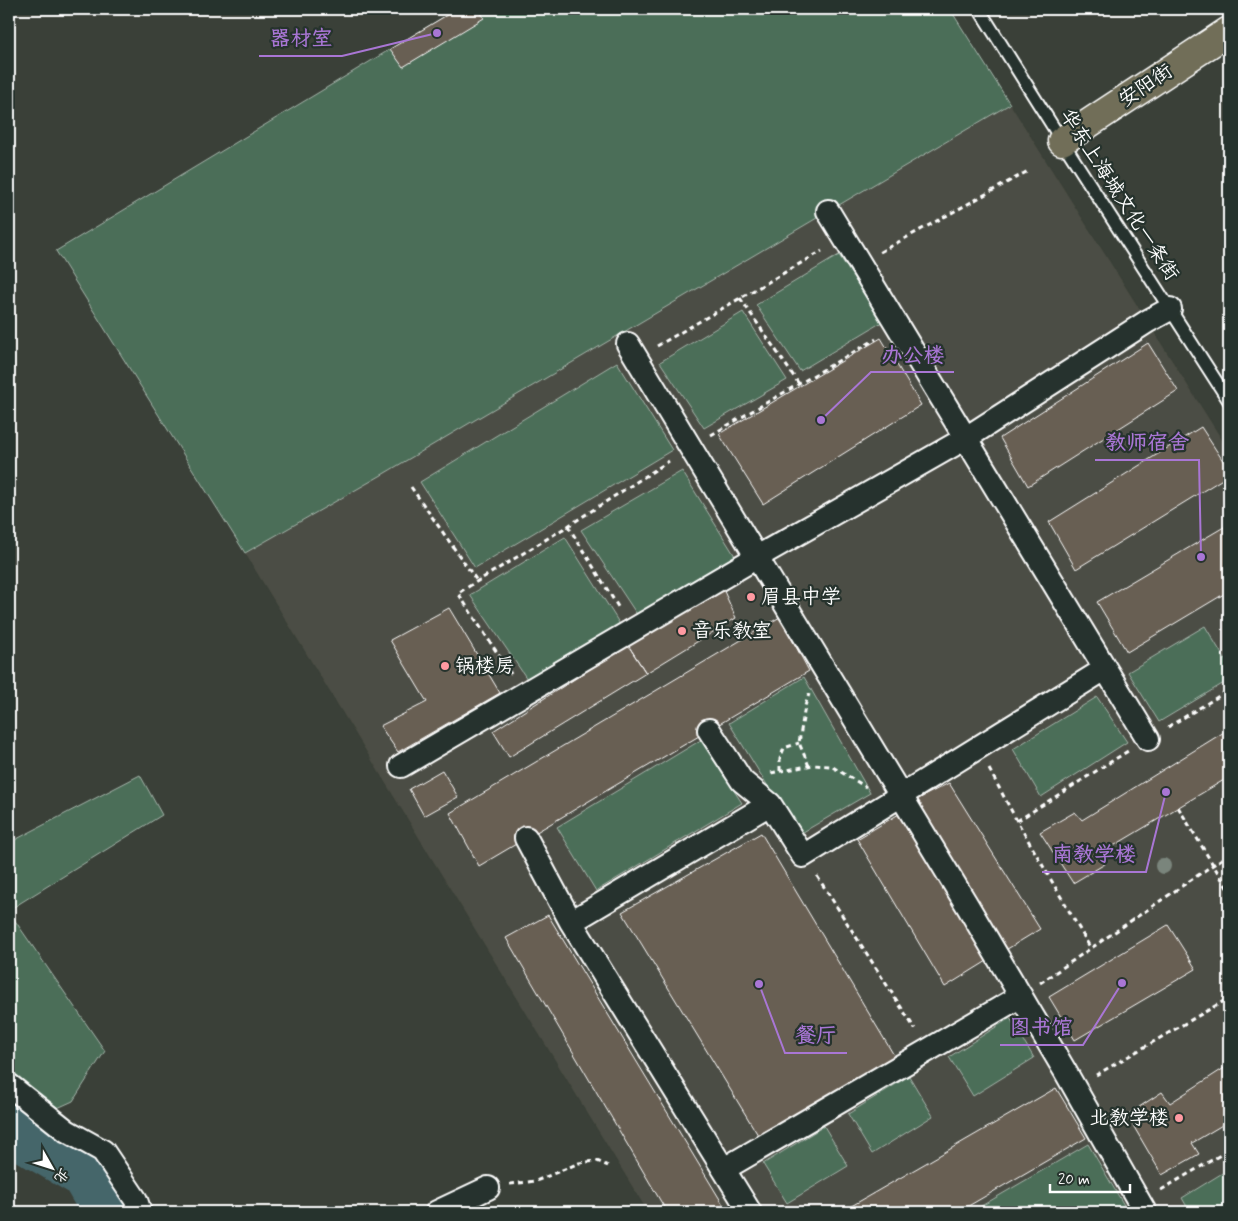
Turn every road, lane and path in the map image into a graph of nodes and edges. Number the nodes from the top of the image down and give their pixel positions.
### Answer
1 (979, 9) edge
2 (1229, 31) edge
3 (1062, 142) junction
4 (1030, 170) dead end
5 (828, 211) dead end
6 (845, 238) junction
7 (860, 262) junction
8 (740, 298) junction
9 (1170, 309) junction
10 (632, 351) joint
11 (799, 384) dead end
12 (1229, 401) edge
13 (966, 438) junction
14 (411, 487) dead end
15 (568, 526) dead end
16 (756, 556) junction
17 (477, 581) dead end
18 (458, 593) dead end
19 (632, 630) junction
20 (1105, 669) junction
21 (827, 673) junction
22 (1229, 690) edge
23 (524, 694) junction
24 (709, 730) dead end
25 (1148, 739) junction
26 (799, 743) junction
27 (977, 748) junction
28 (401, 766) dead end
29 (808, 766) junction
30 (780, 771) junction
31 (742, 781) junction
32 (895, 799) junction
33 (770, 804) junction
34 (1178, 807) dead end
35 (1017, 821) junction
36 (526, 838) dead end
37 (1229, 854) edge
38 (803, 856) junction
39 (1213, 864) junction
40 (1229, 891) edge
41 (571, 922) junction
42 (1091, 949) junction
43 (1021, 996) junction
44 (1229, 998) edge
45 (929, 1050) junction
46 (1066, 1071) junction
47 (9, 1085) edge
48 (1229, 1150) edge
49 (608, 1166) dead end
50 (724, 1169) junction
51 (488, 1188) joint
52 (1142, 1207) edge
53 (140, 1212) edge
54 (436, 1212) edge
55 (750, 1212) edge

1 - 3 lane, 华东上海城文化一条街
2 - 3 main road, 安阳街
3 - 9 lane, 华东上海城文化一条街
4 - 7 path
5 - 6 street
6 - 7 street
6 - 8 path
7 - 13 street
8 - 10 path
8 - 11 path
9 - 12 lane, 华东上海城文化一条街
9 - 13 street
10 - 16 street
13 - 16 street
13 - 20 street
14 - 17 path
15 - 19 path
16 - 19 street
16 - 21 street
18 - 23 path
19 - 23 street
20 - 25 street
20 - 27 street
21 - 26 path
21 - 32 street
22 - 25 path
23 - 28 street
24 - 31 street
25 - 35 path
26 - 29 path
26 - 30 path
27 - 32 street
27 - 35 path
29 - 30 path
29 - 32 path
30 - 31 path
31 - 33 street
32 - 38 street
32 - 43 street
33 - 38 street
33 - 41 street
34 - 39 path
35 - 42 path
36 - 41 street
37 - 39 path
38 - 45 path
39 - 40 path
39 - 42 path
41 - 50 street
42 - 43 path
43 - 45 street
43 - 46 street
44 - 46 path
45 - 50 street
46 - 52 street
47 - 53 street
48 - 52 path
49 - 51 path
50 - 55 street
51 - 54 street

